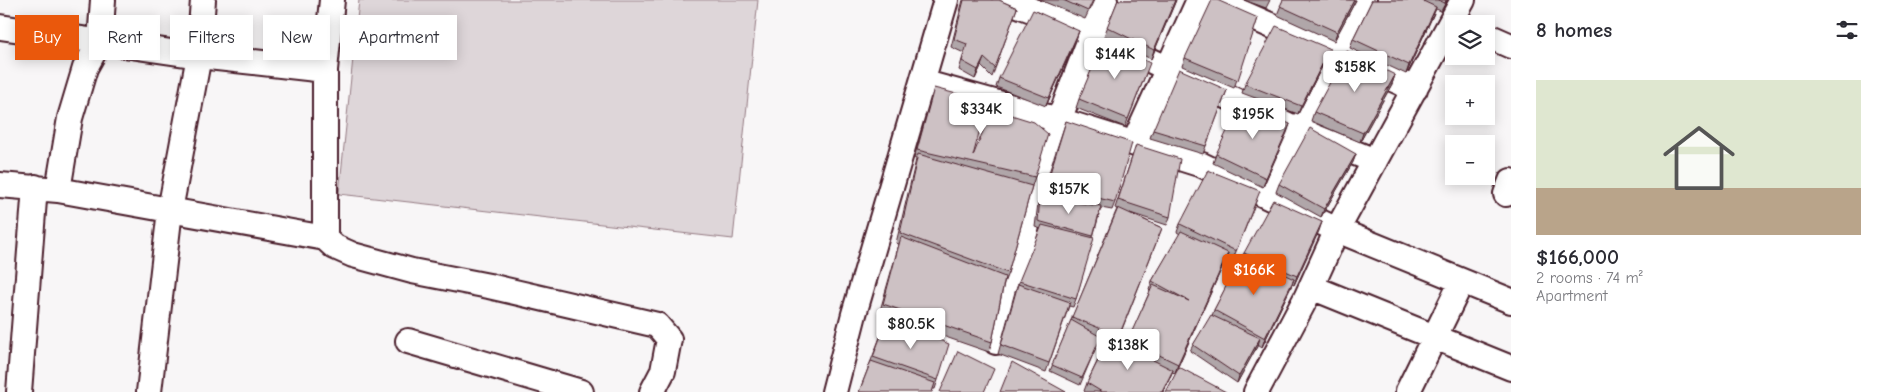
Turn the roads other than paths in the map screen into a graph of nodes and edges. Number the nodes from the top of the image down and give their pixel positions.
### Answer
1 (103, 0) edge
2 (204, 0) edge
3 (332, 0) edge
4 (946, 0) edge
5 (1005, 0) edge
6 (1105, 0) edge
7 (1199, 0) edge
8 (1213, 0) edge
9 (1364, 0) edge
10 (102, 15) edge
11 (203, 15) edge
12 (0, 27) edge
13 (1092, 33) junction
14 (89, 39) edge
15 (1445, 39) edge
16 (1495, 39) edge
17 (1511, 46) edge
18 (1337, 56) junction
19 (89, 60) edge
20 (198, 60) edge
21 (235, 60) edge
22 (1168, 68) junction
23 (325, 70) junction
24 (922, 82) junction
25 (1416, 88) junction
26 (1059, 120) junction
27 (1301, 130) junction
28 (1134, 143) junction
29 (1375, 161) junction
30 (0, 185) edge
31 (47, 189) junction
32 (1268, 196) junction
33 (170, 210) junction
34 (1337, 230) junction
35 (325, 238) junction
36 (1462, 281) junction
37 (1311, 287) junction
38 (1511, 301) edge
39 (1434, 338) junction
40 (408, 340) dead end
41 (996, 342) edge
42 (1511, 368) edge
43 (1408, 391) edge
44 (19, 392) edge
45 (149, 392) edge
46 (581, 392) edge
47 (652, 392) edge
48 (834, 392) edge
49 (1256, 392) edge

1 - 10 street
2 - 11 street
3 - 23 street
4 - 24 street
5 - 13 street
6 - 13 street
7 - 22 street
8 - 18 street
9 - 18 street
12 - 14 street
13 - 22 street
13 - 26 street
15 - 25 street
16 - 17 street
18 - 25 street
18 - 27 street
19 - 31 street
20 - 33 street
21 - 23 street
22 - 27 street
22 - 28 street
23 - 35 street
24 - 26 street
24 - 48 street
25 - 29 street
26 - 28 street
26 - 41 street
27 - 29 street
27 - 32 street
28 - 32 street
29 - 34 street
30 - 31 street
31 - 33 street
31 - 44 street
32 - 34 street
33 - 35 street
33 - 45 street
34 - 36 street
34 - 37 street
35 - 47 street
36 - 38 street
36 - 39 street
37 - 39 street
37 - 49 street
39 - 42 street
39 - 43 street
40 - 46 street

